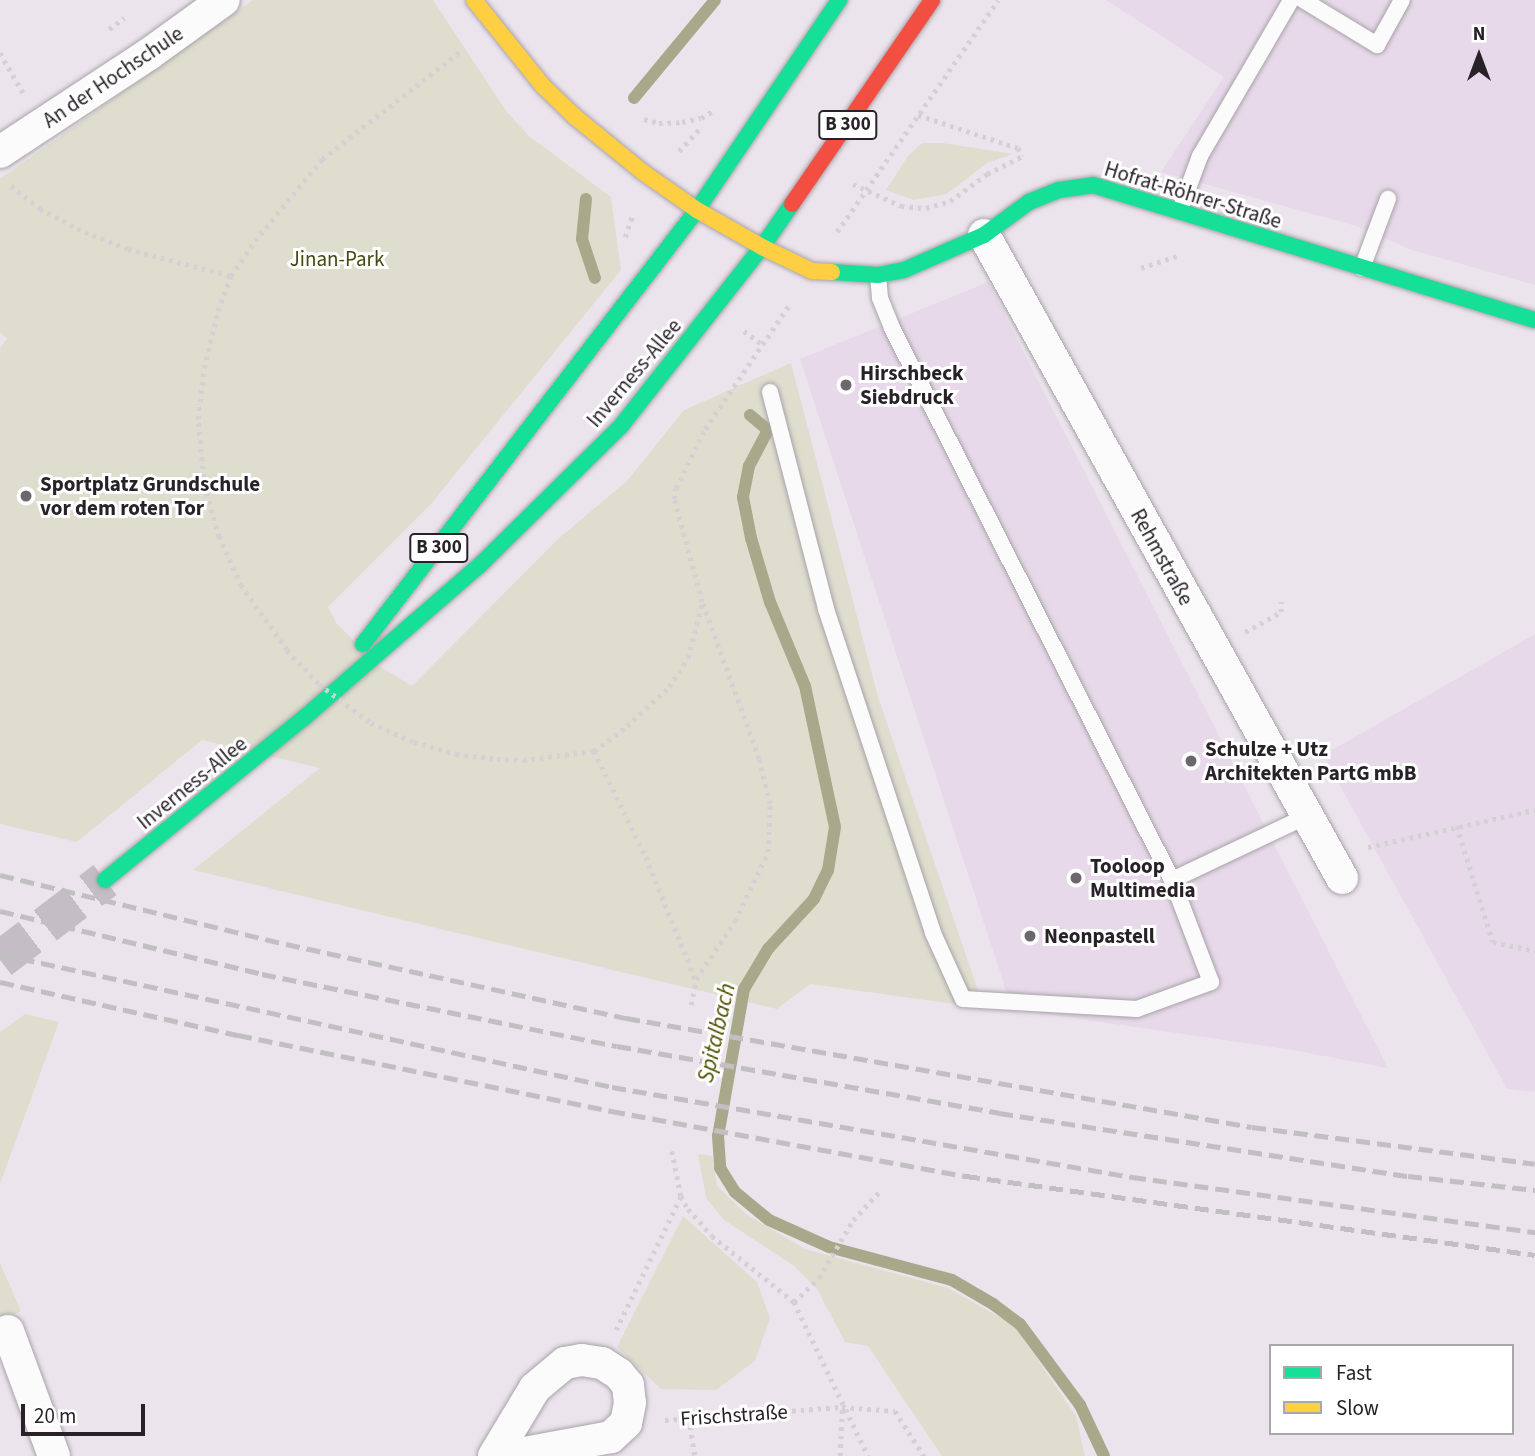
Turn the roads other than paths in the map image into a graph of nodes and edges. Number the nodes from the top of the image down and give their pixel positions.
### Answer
1 (224, 0) edge
2 (474, 0) edge
3 (839, 0) edge
4 (932, 0) edge
5 (1291, 0) edge
6 (1303, 0) edge
7 (1402, 0) edge
8 (3, 166) edge
9 (1388, 199) dead end
10 (697, 209) junction
11 (1180, 210) junction
12 (984, 235) junction
13 (762, 247) junction
14 (1362, 268) junction
15 (878, 275) junction
16 (1535, 320) edge
17 (770, 392) dead end
18 (305, 717) junction
19 (1307, 816) junction
20 (1336, 867) road end
21 (105, 880) tunnel mouth
22 (1172, 880) junction
23 (8, 1331) dead end
24 (54, 1456) edge
25 (494, 1456) edge
26 (507, 1456) edge

1 - 8 street, An der Hochschule
2 - 10 main road, Hofrat-Röhrer-Straße
3 - 10 main road, Inverness-Allee / B 300
4 - 13 main road, Inverness-Allee / B 300
5 - 11 lane
6 - 7 lane
9 - 14 lane
10 - 13 main road, Hofrat-Röhrer-Straße
10 - 18 main road, Inverness-Allee / B 300
11 - 12 main road, Hofrat-Röhrer-Straße
11 - 14 main road, Hofrat-Röhrer-Straße
12 - 15 main road, Hofrat-Röhrer-Straße
12 - 19 street, Rehmstraße
13 - 15 main road, Hofrat-Röhrer-Straße
13 - 18 main road, Inverness-Allee / B 300
14 - 16 main road, Hofrat-Röhrer-Straße
15 - 22 lane
17 - 22 lane
18 - 21 main road, Inverness-Allee / B 300
19 - 20 street, Rehmstraße
19 - 22 lane
23 - 24 street
25 - 26 street

